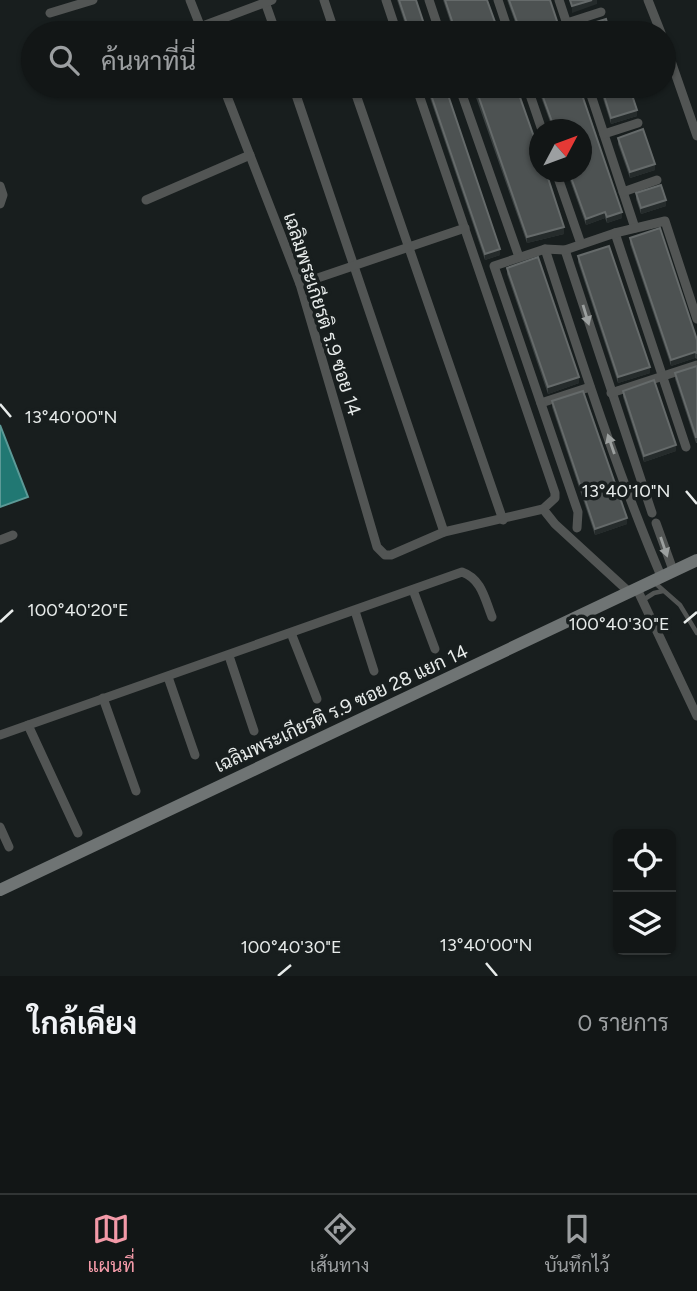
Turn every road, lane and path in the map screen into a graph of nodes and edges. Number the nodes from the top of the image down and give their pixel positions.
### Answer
1 (93, 0) edge
2 (190, 0) edge
3 (324, 0) edge
4 (386, 0) edge
5 (429, 0) edge
6 (498, 0) edge
7 (559, 0) edge
8 (648, 0) edge
9 (269, 1) edge
10 (601, 12) dead end
11 (50, 13) dead end
12 (198, 21) edge
13 (223, 21) edge
14 (273, 21) edge
15 (331, 21) edge
16 (393, 21) edge
17 (436, 21) edge
18 (505, 21) edge
19 (565, 21) edge
20 (572, 21) edge
21 (656, 21) edge
22 (676, 76) edge
23 (228, 98) edge
24 (297, 98) edge
25 (357, 98) edge
26 (420, 98) edge
27 (463, 98) edge
28 (531, 98) edge
29 (592, 98) edge
30 (538, 119) edge
31 (638, 123) dead end
32 (604, 134) junction
33 (697, 136) edge
34 (250, 155) junction
35 (657, 180) dead end
36 (559, 182) edge
37 (0, 186) edge
38 (623, 192) junction
39 (146, 200) dead end
40 (0, 204) edge
41 (466, 228) junction
42 (635, 228) junction
43 (615, 233) junction
44 (581, 244) junction
45 (407, 247) junction
46 (545, 249) junction
47 (565, 250) junction
48 (519, 257) junction
49 (353, 266) junction
50 (300, 284) junction
51 (697, 319) edge
52 (596, 349) junction
53 (579, 355) junction
54 (697, 365) edge
55 (662, 377) junction
56 (590, 387) junction
57 (611, 393) junction
58 (541, 403) junction
59 (618, 414) junction
60 (602, 420) junction
61 (686, 447) dead end
62 (543, 509) junction
63 (652, 513) dead end
64 (503, 520) junction
65 (656, 523) dead end
66 (577, 528) dead end
67 (444, 532) junction
68 (13, 535) dead end
69 (0, 540) edge
70 (697, 560) edge
71 (661, 576) junction
72 (413, 590) junction
73 (663, 591) junction
74 (636, 594) junction
75 (355, 611) junction
76 (492, 617) dead end
77 (291, 633) junction
78 (697, 633) edge
79 (435, 649) dead end
80 (229, 656) junction
81 (374, 671) dead end
82 (168, 677) junction
83 (103, 698) junction
84 (317, 699) dead end
85 (697, 716) edge
86 (28, 724) junction
87 (254, 731) dead end
88 (0, 735) edge
89 (195, 755) dead end
90 (136, 791) dead end
91 (0, 827) edge
92 (78, 833) dead end
93 (9, 847) dead end
94 (0, 890) edge

1 - 11 street
2 - 12 street
3 - 15 street
4 - 16 street
5 - 17 street
6 - 18 street
7 - 19 street
8 - 21 street
9 - 13 street
9 - 14 street
10 - 20 street
22 - 33 street
23 - 34 street, เฉลิมพระเกียรติ ร.9 ซอย 14
24 - 49 street
25 - 45 street
26 - 41 street
27 - 48 street
28 - 30 street
29 - 32 street
31 - 32 street
32 - 38 street
34 - 39 street
34 - 50 street, เฉลิมพระเกียรติ ร.9 ซอย 14
35 - 38 street
36 - 44 street
37 - 40 street
38 - 42 street
41 - 45 street
41 - 62 street
42 - 43 street
42 - 51 street
43 - 44 street
43 - 55 street
44 - 47 street
45 - 49 street
45 - 64 street
46 - 47 street
46 - 48 street
46 - 53 street
47 -> 52 street
48 - 58 street
49 - 50 street
49 - 67 street
50 - 67 street, เฉลิมพระเกียรติ ร.9 ซอย 14
52 - 53 street
52 - 57 street
53 - 56 street
54 - 55 street
55 - 57 street
55 - 61 street
56 - 58 street
56 - 60 street
57 - 59 street
58 - 66 street
59 - 60 street
59 - 63 street
71 -> 60 street
62 - 64 street
62 - 74 street
64 - 67 street
65 -> 71 street
68 - 69 street
70 - 71 street, เฉลิมพระเกียรติ ร.9 ซอย 28 แยก 14
71 - 73 lane
71 - 74 street, เฉลิมพระเกียรติ ร.9 ซอย 28 แยก 14
72 - 75 street
72 - 76 street
72 - 79 street
73 - 74 lane
73 - 78 lane
74 - 85 street
74 - 94 street, เฉลิมพระเกียรติ ร.9 ซอย 28 แยก 14
75 - 77 street
75 - 81 street
77 - 80 street
77 - 84 street
80 - 82 street
80 - 87 street
82 - 83 street
82 - 89 street
83 - 86 street
83 - 90 street
86 - 88 street
86 - 92 street
91 - 93 street

